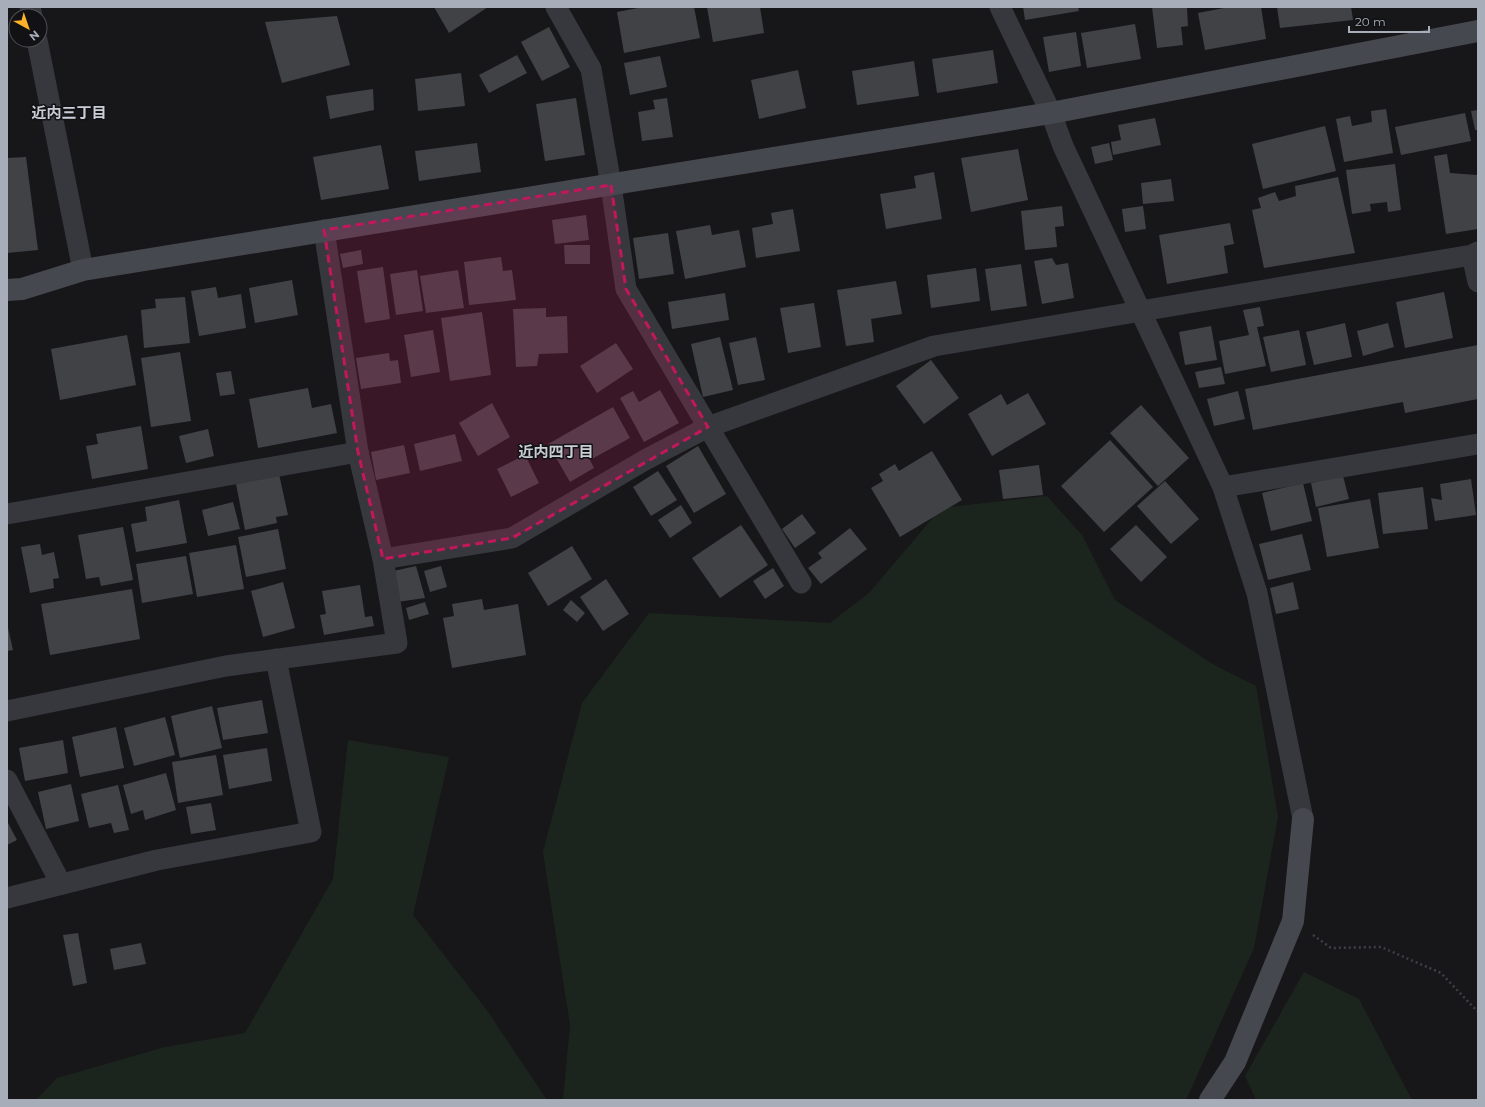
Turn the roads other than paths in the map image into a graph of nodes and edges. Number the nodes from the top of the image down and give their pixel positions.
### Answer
1 (556, 7) edge
2 (1000, 7) edge
3 (1478, 31) edge
4 (39, 48) edge
5 (1051, 113) junction
6 (611, 185) junction
7 (324, 230) junction
8 (1475, 254) edge
9 (83, 270) junction
10 (1478, 282) edge
11 (7, 290) edge
12 (1141, 311) junction
13 (708, 427) junction
14 (1478, 444) edge
15 (358, 452) junction
16 (1223, 487) junction
17 (7, 514) edge
18 (383, 559) junction
19 (801, 583) dead end
20 (276, 659) junction
21 (7, 711) edge
22 (7, 780) edge
23 (1304, 819) joint
24 (61, 884) junction
25 (7, 898) edge
26 (1210, 1100) edge

1 - 6 street
2 - 5 street
3 - 5 street
4 - 9 street
5 - 6 street
5 - 12 street
6 - 7 street
6 - 13 street
7 - 9 street
7 - 15 street
8 - 10 street
8 - 12 street
9 - 11 street
12 - 13 street
12 - 16 street
13 - 18 street
13 - 19 street
14 - 16 street
15 - 17 street
15 - 18 street
16 - 23 street
18 - 20 street
20 - 21 street
20 - 24 street
22 - 24 street
23 - 26 street
24 - 25 street

